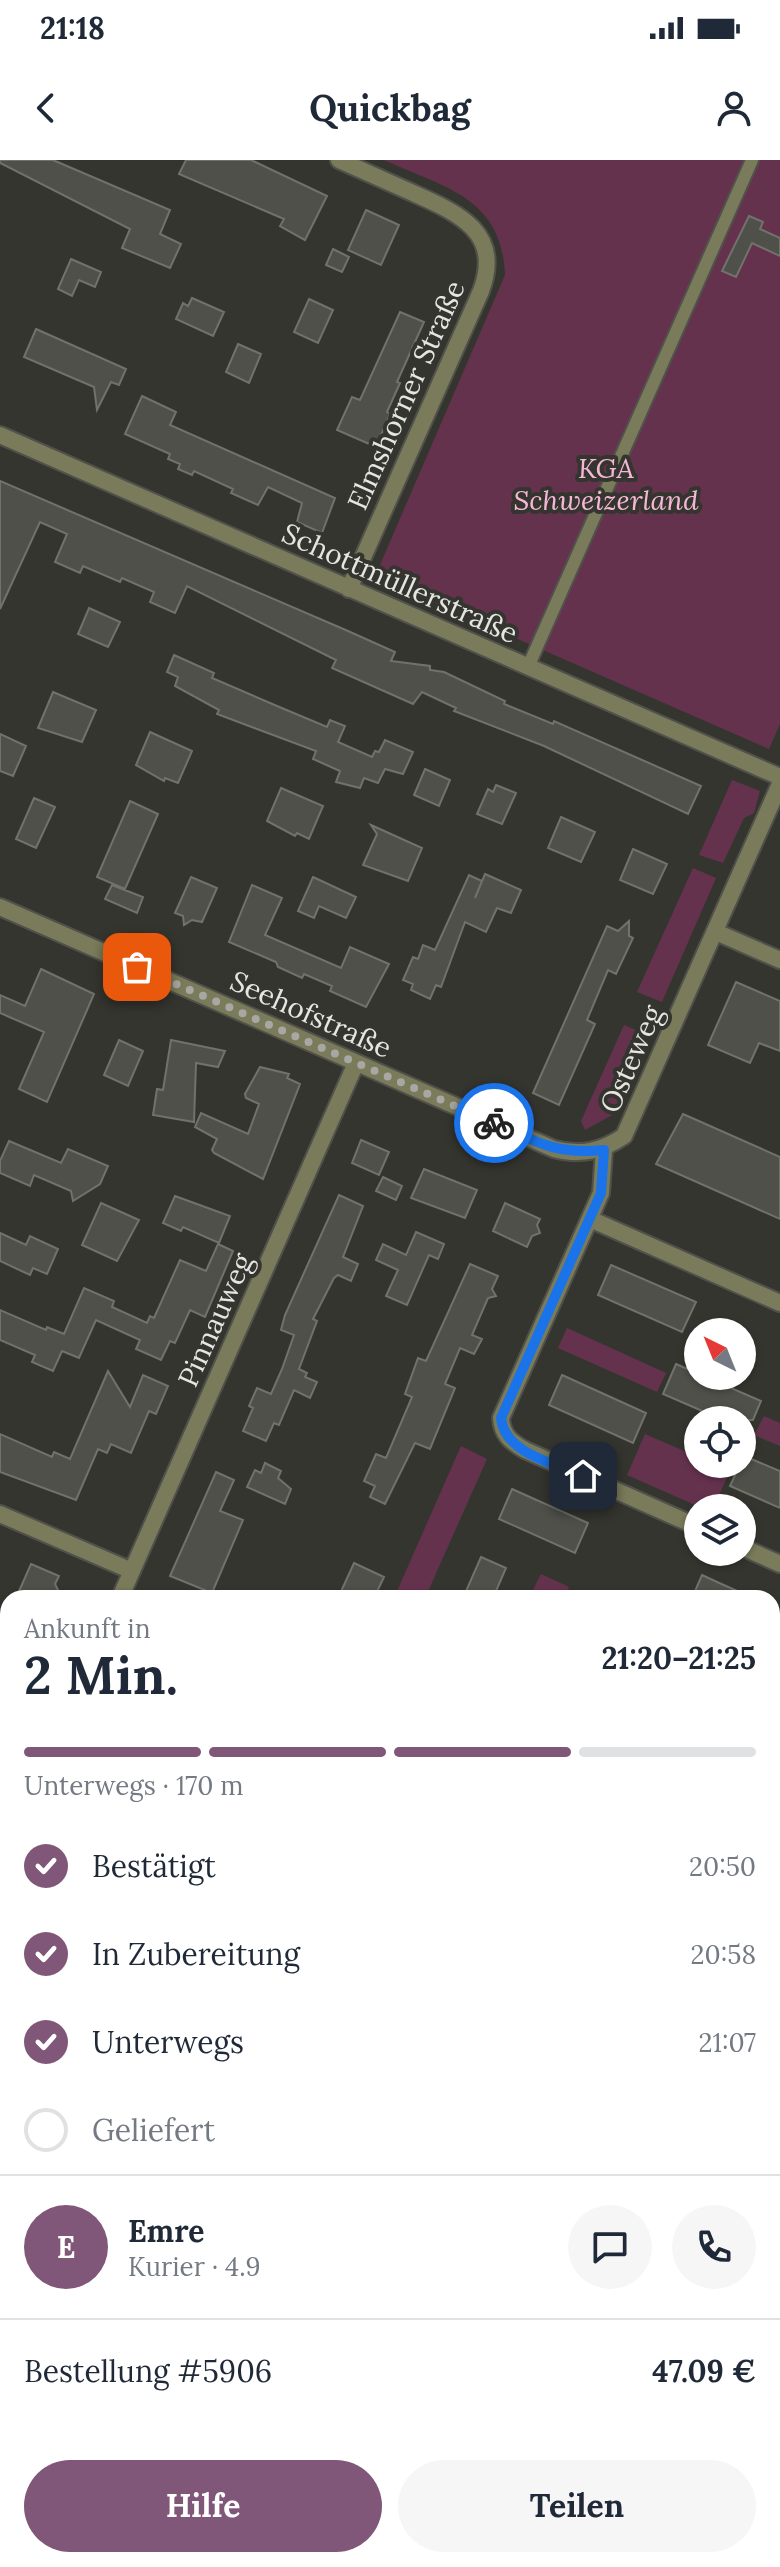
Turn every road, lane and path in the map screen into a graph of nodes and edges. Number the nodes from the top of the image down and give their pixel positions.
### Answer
1 (339, 160) edge
2 (752, 160) edge
3 (0, 435) edge
4 (349, 589) junction
5 (528, 667) junction
6 (780, 777) edge
7 (780, 784) edge
8 (0, 907) edge
9 (716, 932) junction
10 (780, 960) edge
11 (356, 1063) junction
12 (604, 1150) junction
13 (590, 1219) junction
14 (780, 1303) edge
15 (0, 1514) edge
16 (684, 1521) edge
17 (756, 1553) edge
18 (780, 1564) edge
19 (132, 1571) junction
20 (124, 1590) edge

1 - 4 street, Elmshorner Straße
2 - 5 lane
3 - 4 street, Schottmüllerstraße
4 - 5 street, Schottmüllerstraße
5 - 6 street, Schottmüllerstraße
7 - 9 street, Osteweg
8 - 11 street, Seehofstraße
9 - 10 street
9 - 12 street, Osteweg
11 - 12 street, Seehofstraße
11 - 19 street, Pinnauweg
12 - 13 street, Osteweg
13 - 14 street
13 - 16 street, Osteweg
15 - 19 street
17 - 18 street
19 - 20 street, Pinnauweg

